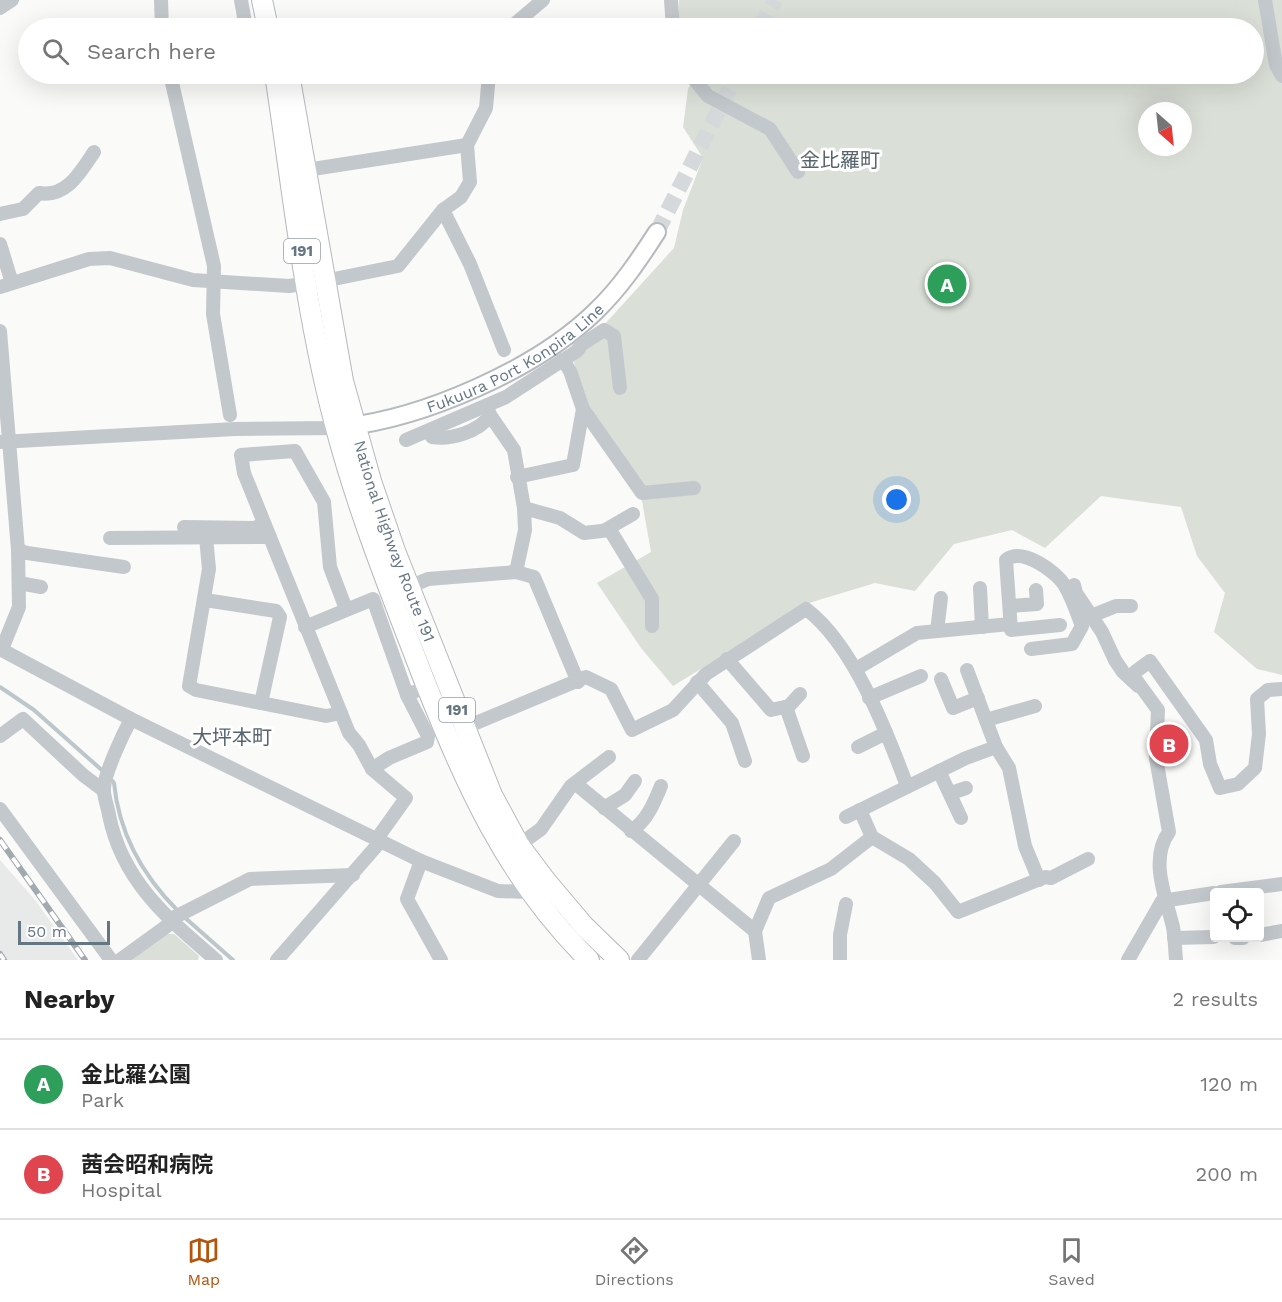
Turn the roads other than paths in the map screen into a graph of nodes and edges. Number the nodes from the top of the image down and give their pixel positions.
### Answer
1 (12, 0) edge
2 (161, 0) edge
3 (241, 0) edge
4 (262, 0) edge
5 (276, 0) edge
6 (543, 0) edge
7 (671, 0) edge
8 (1265, 0) edge
9 (0, 8) edge
10 (162, 18) edge
11 (244, 18) edge
12 (266, 18) edge
13 (279, 18) edge
14 (522, 18) edge
15 (672, 18) edge
16 (1282, 76) edge
17 (172, 84) edge
18 (277, 84) edge
19 (290, 84) edge
20 (488, 84) edge
21 (698, 84) edge
22 (466, 146) junction
23 (94, 152) dead end
24 (298, 171) junction
25 (798, 172) dead end
26 (443, 210) junction
27 (0, 214) edge
28 (657, 232) tunnel mouth
29 (0, 244) edge
30 (215, 281) junction
31 (315, 282) junction
32 (6, 285) edge
33 (0, 331) edge
34 (504, 350) dead end
35 (563, 360) junction
36 (620, 388) dead end
37 (456, 395) junction
38 (583, 409) junction
39 (489, 410) junction
40 (230, 415) dead end
41 (461, 416) junction
42 (345, 427) junction
43 (432, 438) junction
44 (4, 442) edge
45 (517, 477) junction
46 (694, 488) dead end
47 (7, 501) edge
48 (524, 508) junction
49 (562, 511) dead end
50 (633, 514) dead end
51 (265, 524) junction
52 (184, 527) dead end
53 (607, 529) junction
54 (109, 537) dead end
55 (206, 537) junction
56 (270, 537) junction
57 (18, 550) junction
58 (124, 567) dead end
59 (516, 572) junction
60 (19, 583) junction
61 (1069, 585) junction
62 (41, 587) dead end
63 (409, 588) junction
64 (980, 588) dead end
65 (1036, 590) dead end
66 (941, 598) dead end
67 (205, 600) junction
68 (1010, 606) junction
69 (1131, 606) dead end
70 (346, 609) junction
71 (1090, 616) junction
72 (1010, 624) junction
73 (1060, 625) dead end
74 (652, 626) dead end
75 (305, 627) junction
76 (982, 627) junction
77 (937, 631) junction
78 (1031, 648) dead end
79 (1, 649) edge
80 (727, 659) junction
81 (856, 669) junction
82 (968, 669) dead end
83 (921, 676) dead end
84 (941, 679) dead end
85 (578, 682) junction
86 (697, 682) junction
87 (1138, 686) junction
88 (428, 687) junction
89 (1282, 689) edge
90 (800, 694) dead end
91 (407, 695) junction
92 (869, 698) junction
93 (978, 698) junction
94 (261, 703) junction
95 (1035, 706) dead end
96 (786, 707) junction
97 (341, 713) junction
98 (131, 720) junction
99 (986, 720) junction
100 (464, 728) junction
101 (886, 733) junction
102 (0, 736) edge
103 (858, 747) dead end
104 (996, 747) junction
105 (803, 756) dead end
106 (609, 758) dead end
107 (745, 761) dead end
108 (372, 769) junction
109 (939, 771) junction
110 (635, 781) dead end
111 (576, 784) junction
112 (662, 786) dead end
113 (907, 786) junction
114 (104, 787) junction
115 (966, 788) dead end
116 (951, 793) junction
117 (604, 808) junction
118 (0, 809) edge
119 (860, 810) junction
120 (846, 817) dead end
121 (961, 818) dead end
122 (631, 831) junction
123 (872, 837) junction
124 (378, 841) junction
125 (734, 841) dead end
126 (519, 845) junction
127 (1089, 860) dead end
128 (421, 861) junction
129 (352, 874) junction
130 (1039, 880) junction
131 (546, 881) junction
132 (1282, 884) edge
133 (700, 885) junction
134 (1252, 888) edge
135 (529, 892) junction
136 (1210, 894) edge
137 (1165, 900) junction
138 (846, 904) dead end
139 (173, 920) junction
140 (755, 931) junction
141 (1282, 931) edge
142 (1264, 934) edge
143 (1210, 937) edge
144 (1174, 938) junction
145 (111, 960) edge
146 (120, 960) edge
147 (216, 960) edge
148 (277, 960) edge
149 (441, 960) edge
150 (589, 960) edge
151 (619, 960) edge
152 (638, 960) edge
153 (759, 960) edge
154 (840, 960) edge
155 (1128, 960) edge
156 (1176, 960) edge

1 - 9 street
2 - 10 street
3 - 11 street
4 - 12 highway
5 - 13 highway
6 - 14 street
7 - 15 street
8 - 16 street
17 - 30 street
18 - 24 highway, National Highway Route 191 / 191
19 - 24 highway, National Highway Route 191 / 191
20 - 22 street
21 - 25 street
22 - 24 street
22 - 26 street
23 - 27 street
24 - 31 highway, National Highway Route 191 / 191
26 - 31 street
26 - 34 street
28 - 37 main road, Fukuura Port Konpira Line
29 - 32 street
30 - 31 street
30 - 32 street
30 - 40 street
31 - 42 highway, National Highway Route 191 / 191
33 - 44 street
35 - 36 street
35 - 38 street
35 - 39 street
37 - 41 street
37 - 42 main road, Fukuura Port Konpira Line
38 - 45 street
38 - 46 street
39 - 41 street
39 - 43 street
39 - 45 street
41 - 43 street
41 - 43 street
42 - 44 street
42 - 63 highway, National Highway Route 191 / 191
42 - 88 highway, National Highway Route 191 / 191
44 - 47 street
45 - 48 street
47 - 57 street
48 - 49 street
48 - 53 street
48 - 59 street
50 - 53 street
51 - 52 street
51 - 56 street
51 - 70 street
53 - 74 street
54 - 55 street
55 - 56 street
55 - 67 street
56 - 75 street
57 - 58 street
57 - 60 street
59 - 63 street
59 - 85 street
60 - 62 street
60 - 79 street
61 - 68 street
61 - 71 street
61 - 78 street
63 - 100 highway, National Highway Route 191 / 191
64 - 76 street
65 - 68 street
66 - 77 street
67 - 94 street
67 - 94 street
68 - 72 street
69 - 71 street
70 - 75 street
70 - 91 street
71 - 87 street
72 - 73 street
72 - 76 street
75 - 97 street
76 - 77 street
77 - 81 street
79 - 98 street
80 - 81 street
80 - 86 street
80 - 96 street
81 - 92 street
82 - 93 street
83 - 92 street
84 - 93 street
85 - 86 street
85 - 100 street
86 - 107 street
87 - 89 street
87 - 137 street
88 - 91 street
88 - 135 highway, National Highway Route 191 / 191
90 - 96 street
91 - 108 street
92 - 101 street
93 - 99 street
94 - 97 street
95 - 99 street
96 - 105 street
97 - 108 street
98 - 114 street
98 - 124 street
99 - 104 street
100 - 126 highway, National Highway Route 191 / 191
101 - 103 street
101 - 113 street
102 - 114 street
104 - 109 street
104 - 130 street
106 - 111 street
108 - 124 street
109 - 113 street
109 - 116 street
110 - 117 street
111 - 117 street
111 - 126 street
112 - 122 street
113 - 119 street
114 - 139 street
115 - 116 street
116 - 121 street
117 - 122 street
118 - 145 street
119 - 120 street
119 - 123 street
122 - 133 street
123 - 130 street
123 - 140 street
124 - 128 street
124 - 129 street
125 - 133 street
126 - 131 highway, National Highway Route 191 / 191
127 - 130 street
128 - 135 street
128 - 149 street
129 - 139 street
129 - 148 street
131 - 135 street
131 - 151 highway, National Highway Route 191 / 191
132 - 134 street
133 - 140 street
133 - 152 street
135 - 150 highway, National Highway Route 191 / 191
136 - 137 street
137 - 144 street
137 - 155 street
138 - 154 street
139 - 146 street
139 - 147 street
140 - 153 street
141 - 142 street
143 - 144 street
144 - 156 street

